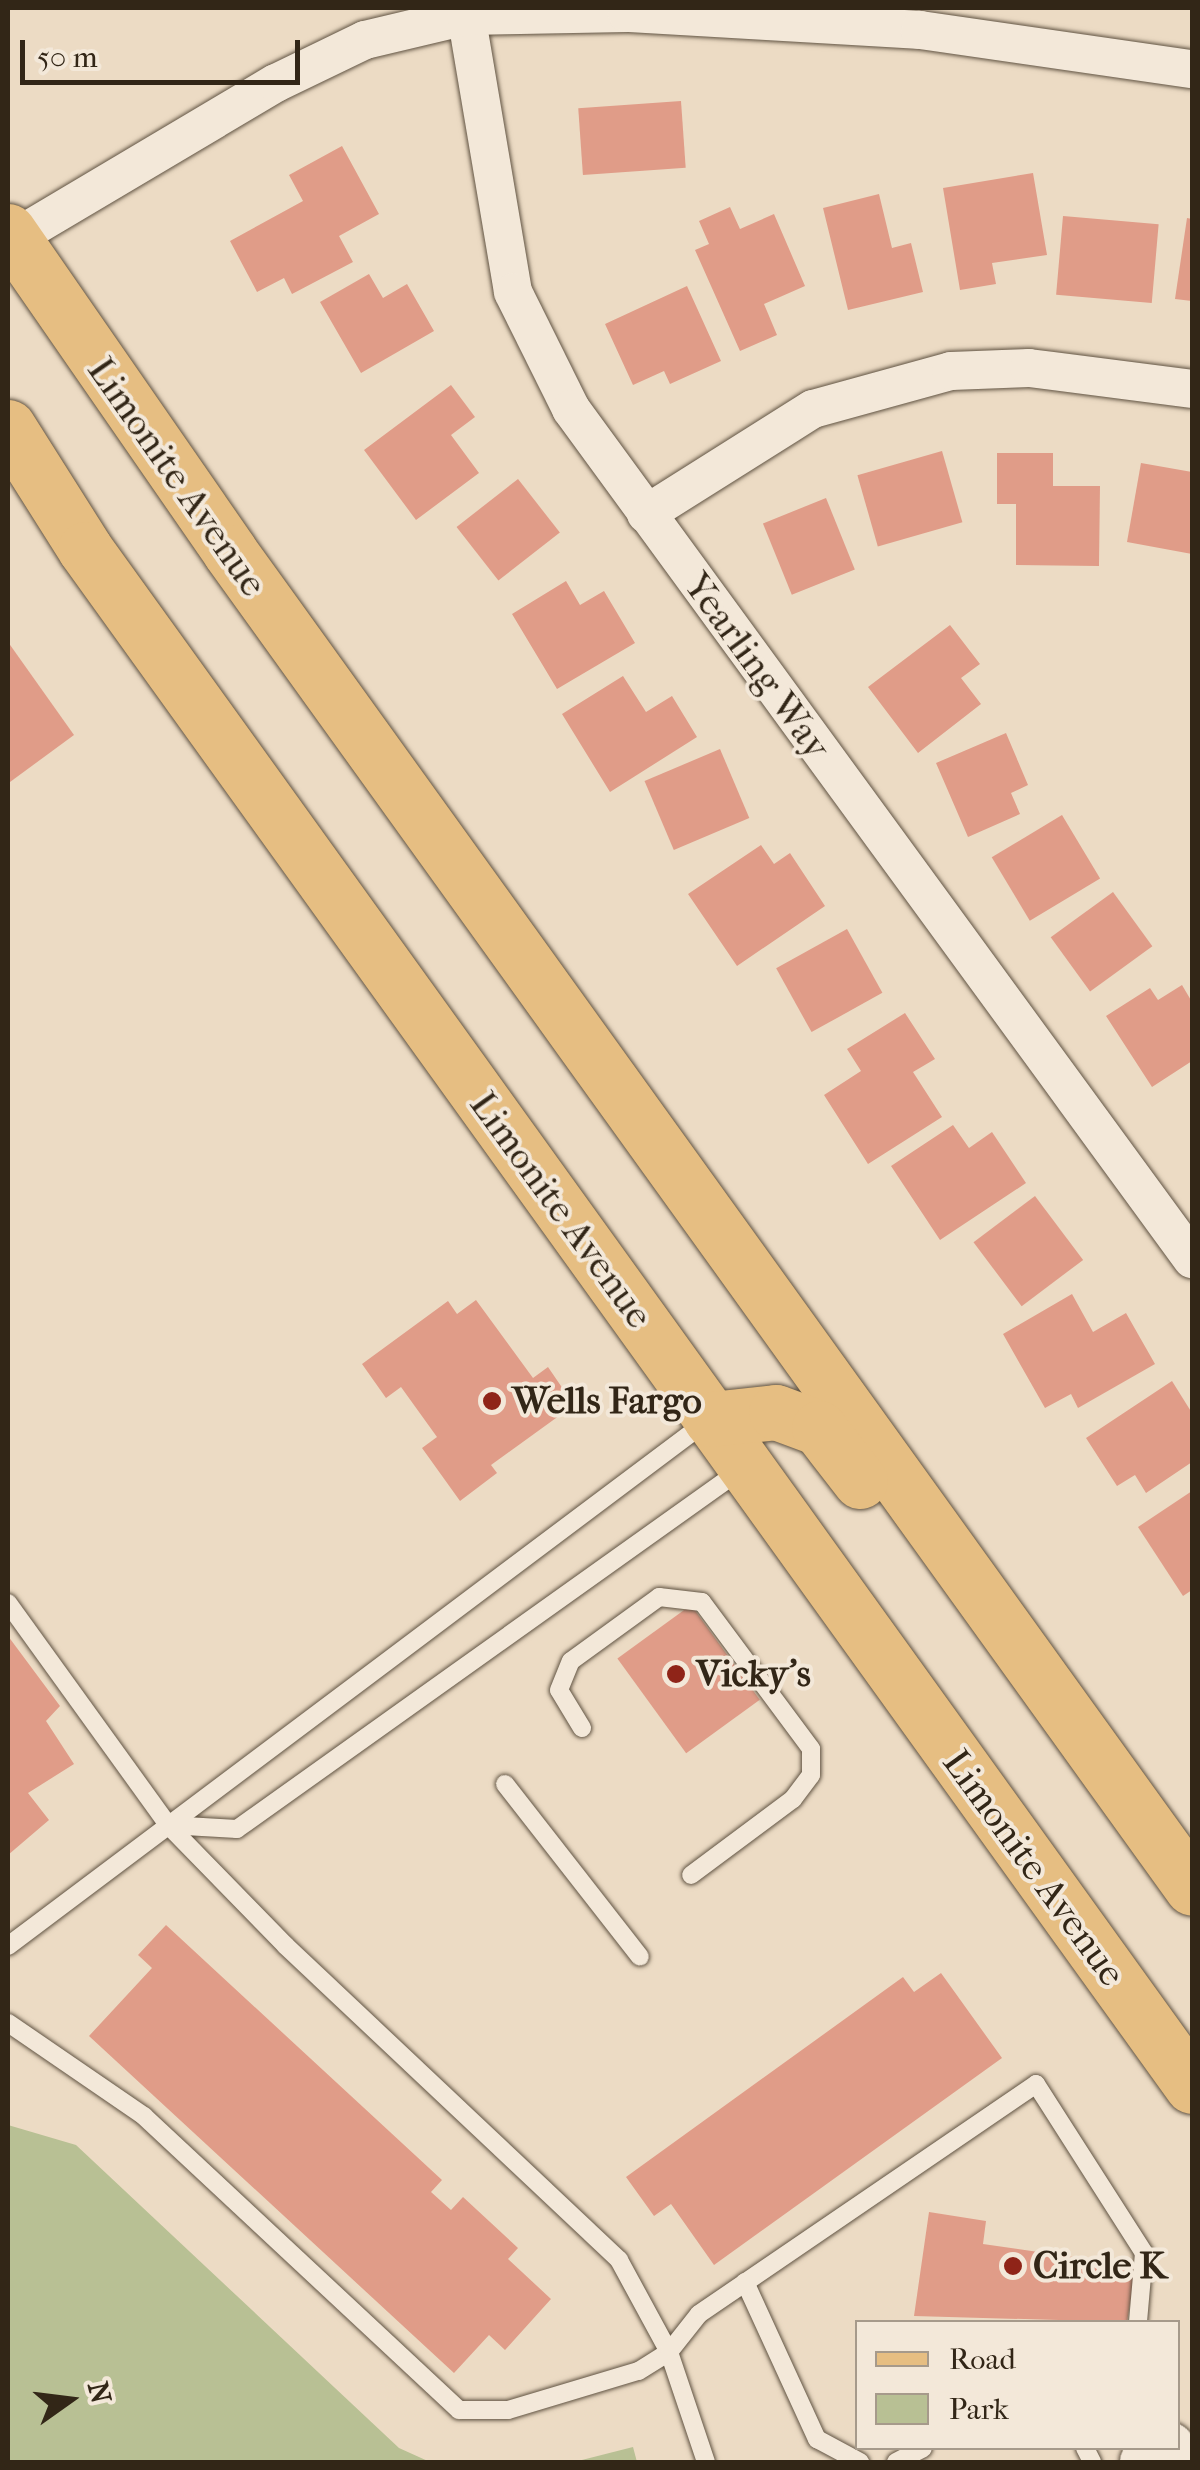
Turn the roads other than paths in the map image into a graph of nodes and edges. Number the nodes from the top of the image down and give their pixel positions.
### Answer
1 (466, 12) edge
2 (1192, 69) edge
3 (9, 237) edge
4 (1192, 389) edge
5 (8, 427) edge
6 (646, 514) junction
7 (1192, 1259) edge
8 (711, 1418) junction
9 (746, 1466) junction
10 (8, 1603) edge
11 (582, 1728) dead end
12 (506, 1784) dead end
13 (168, 1824) junction
14 (1150, 1828) junction
15 (691, 1874) dead end
16 (1192, 1888) edge
17 (8, 1946) edge
18 (640, 1957) dead end
19 (8, 2023) edge
20 (1192, 2086) edge
21 (746, 2282) junction
22 (1138, 2320) edge
23 (669, 2352) junction
24 (919, 2450) edge
25 (706, 2462) edge
26 (860, 2462) edge
27 (896, 2462) edge

1 - 2 street
1 - 3 street
1 - 6 street, Yearling Way
3 - 14 main road, Limonite Avenue
4 - 6 street
5 - 8 main road, Limonite Avenue
6 - 7 street, Yearling Way
8 - 9 main road, Limonite Avenue
8 - 13 lane
8 - 14 main road
9 - 13 lane
9 - 20 main road, Limonite Avenue
10 - 13 lane
11 - 15 lane
12 - 18 lane
13 - 17 lane
13 - 23 lane
14 - 16 main road, Limonite Avenue
19 - 23 lane
21 - 22 lane
21 - 23 lane
21 - 26 lane
23 - 25 lane
24 - 27 lane

